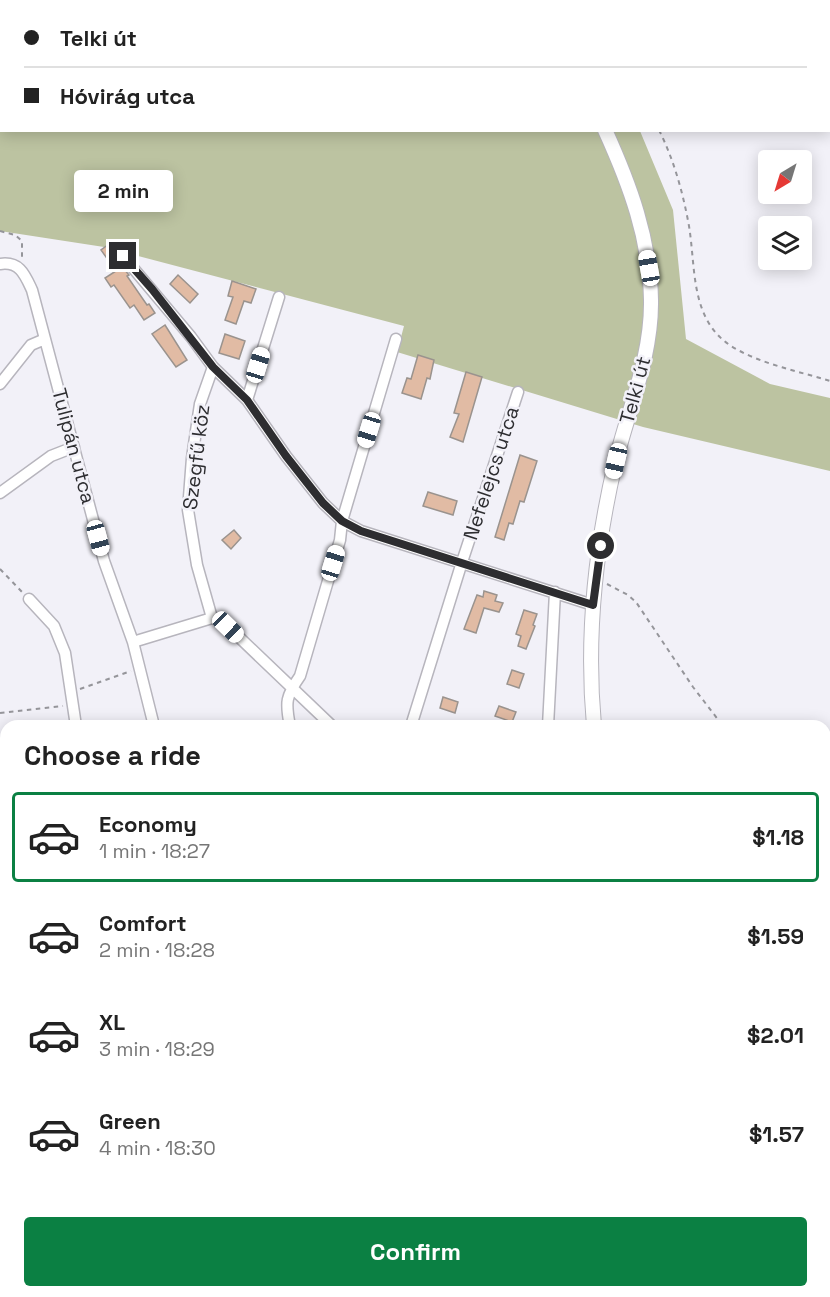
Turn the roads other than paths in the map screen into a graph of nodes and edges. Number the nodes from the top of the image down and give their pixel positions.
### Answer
1 (606, 132) edge
2 (123, 256) dead end
3 (0, 264) edge
4 (279, 297) dead end
5 (45, 339) junction
6 (396, 339) dead end
7 (213, 367) junction
8 (0, 384) edge
9 (518, 393) dead end
10 (247, 400) junction
11 (74, 447) junction
12 (0, 493) edge
13 (342, 521) junction
14 (462, 562) junction
15 (555, 592) junction
16 (29, 599) road end
17 (593, 605) junction
18 (212, 618) junction
19 (133, 642) junction
20 (292, 688) junction
21 (75, 720) edge
22 (153, 720) edge
23 (290, 720) edge
24 (326, 720) edge
25 (413, 720) edge
26 (548, 720) edge
27 (594, 720) edge

1 - 17 main road, Telki út
2 - 7 street
3 - 5 street, Tulipán utca
4 - 10 street
5 - 8 street
5 - 11 street, Tulipán utca
6 - 13 street
7 - 10 street
7 - 18 street, Szegfű köz
9 - 14 street, Nefelejcs utca
10 - 13 street
11 - 12 street
11 - 19 street, Tulipán utca
13 - 14 street
13 - 20 street
14 - 15 street
14 - 25 street, Nefelejcs utca
15 - 17 street
15 - 26 street
16 - 21 street
17 - 27 main road, Telki út
18 - 19 street
18 - 20 street
19 - 22 street, Tulipán utca
20 - 23 street
20 - 24 street

